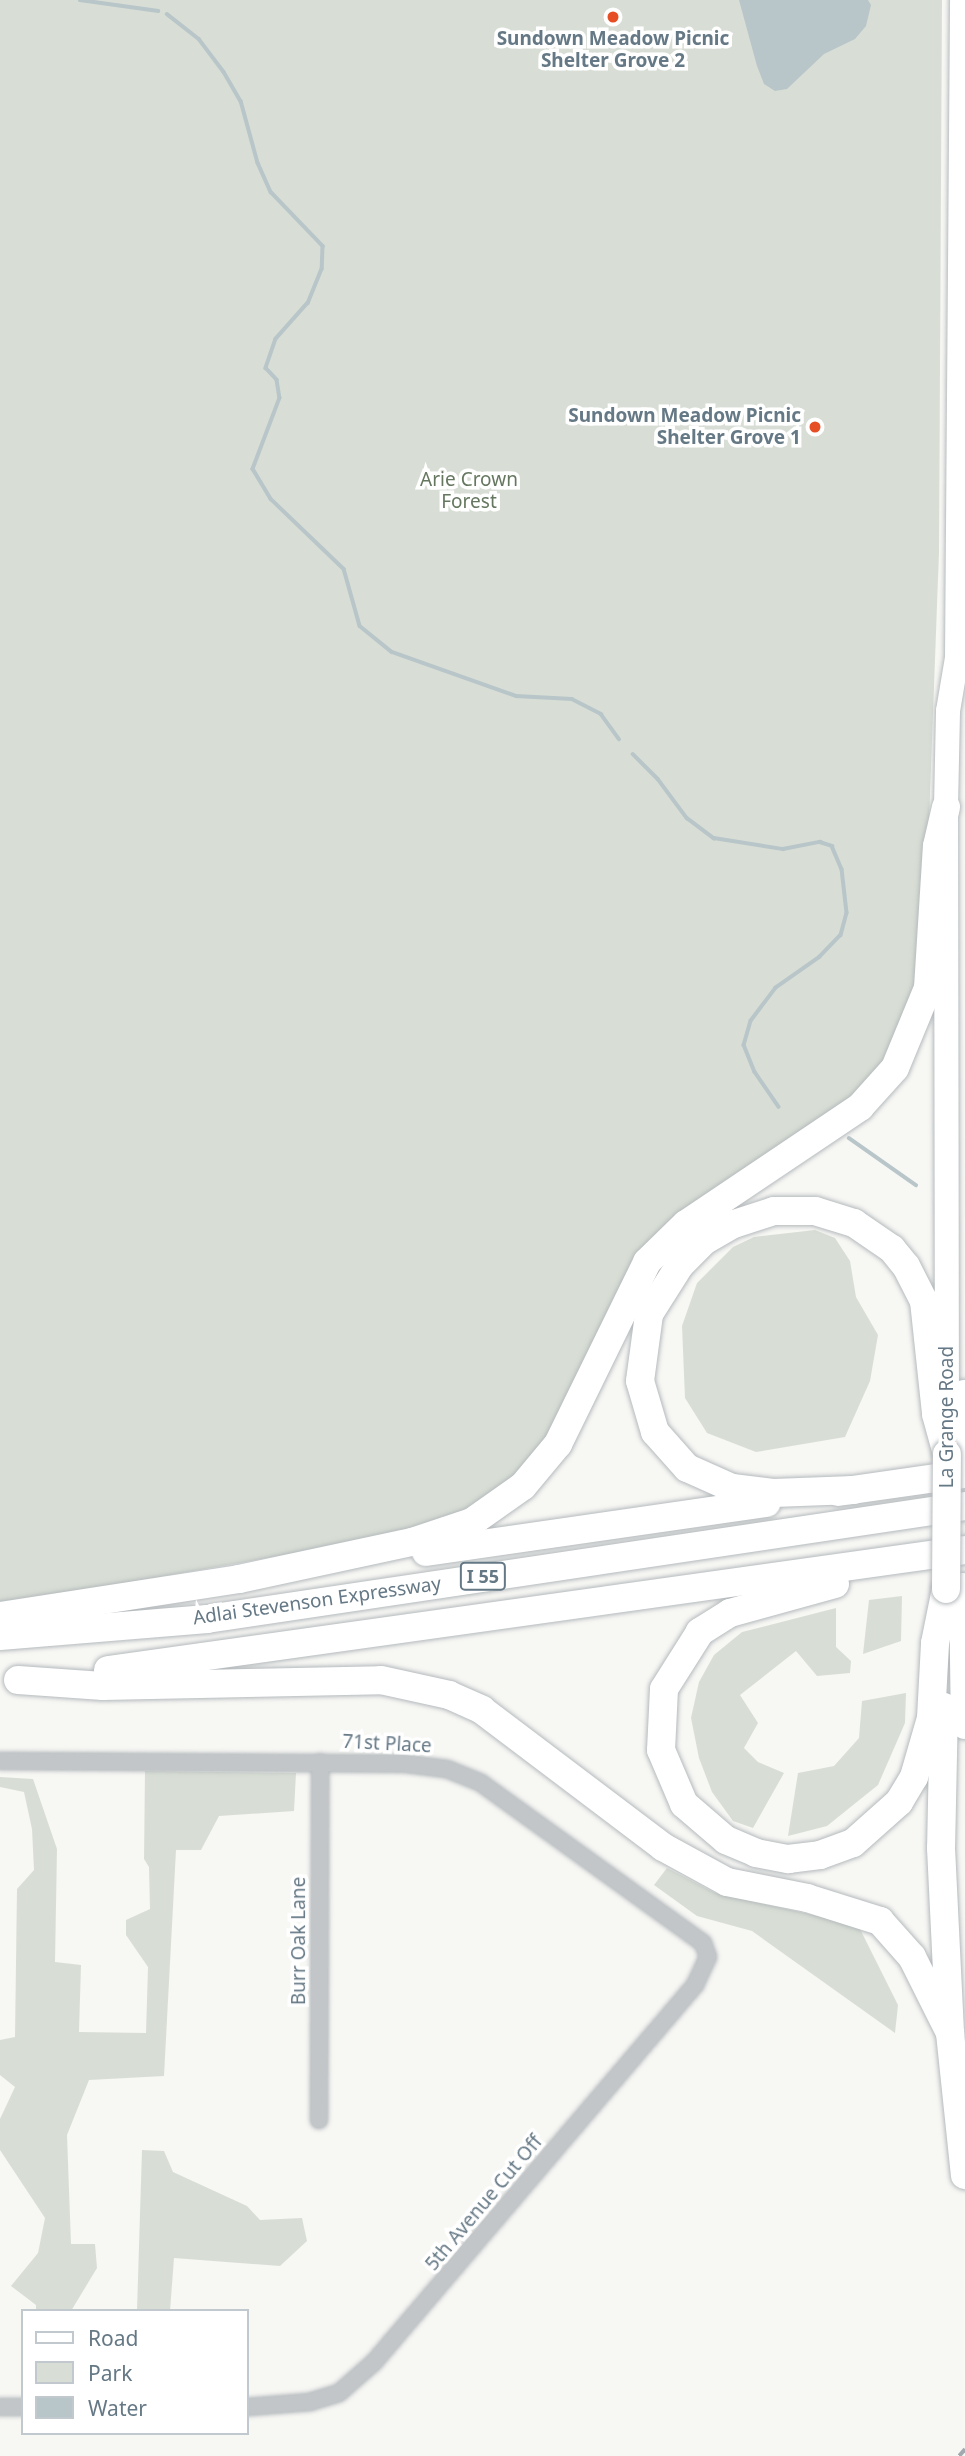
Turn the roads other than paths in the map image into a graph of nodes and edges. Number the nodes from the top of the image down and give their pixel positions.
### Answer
1 (962, 0) edge
2 (963, 51) edge
3 (961, 531) edge
4 (957, 659) junction
5 (965, 701) edge
6 (946, 807) junction
7 (965, 1010) edge
8 (949, 1412) edge
9 (960, 1456) edge
10 (854, 1490) junction
11 (965, 1506) edge
12 (965, 1550) edge
13 (909, 1557) junction
14 (239, 1579) junction
15 (958, 1590) edge
16 (0, 1616) edge
17 (0, 1636) edge
18 (948, 1641) edge
19 (9, 1681) edge
20 (965, 1725) edge
21 (0, 1761) edge
22 (320, 1762) junction
23 (708, 1957) joint
24 (950, 2033) junction
25 (320, 2120) dead end
26 (964, 2164) edge
27 (0, 2407) edge
28 (21, 2407) edge
29 (248, 2407) edge

1 - 2 main road, La Grange Road
2 - 3 main road, La Grange Road
3 - 4 main road, La Grange Road
4 - 5 main road, La Grange Road
4 - 6 main road, La Grange Road
6 - 8 main road, La Grange Road
6 - 14 highway
7 - 8 main road, La Grange Road
8 - 9 highway, La Grange Road
8 - 10 highway, La Grange Road
9 - 10 highway
9 - 15 highway, La Grange Road
10 - 14 highway
11 - 17 highway, Adlai Stevenson Expressway / I 55
12 - 13 highway, Adlai Stevenson Expressway / I 55
13 - 18 highway
13 - 19 highway, Adlai Stevenson Expressway / I 55
14 - 16 highway
15 - 18 highway, La Grange Road
18 - 20 highway, La Grange Road
18 - 24 highway, La Grange Road
19 - 24 highway
21 - 22 street, 71st Place
22 - 23 street, 71st Place
22 - 25 street, Burr Oak Lane
23 - 29 street, 5th Avenue Cut Off
24 - 26 highway, La Grange Road
27 - 28 street

